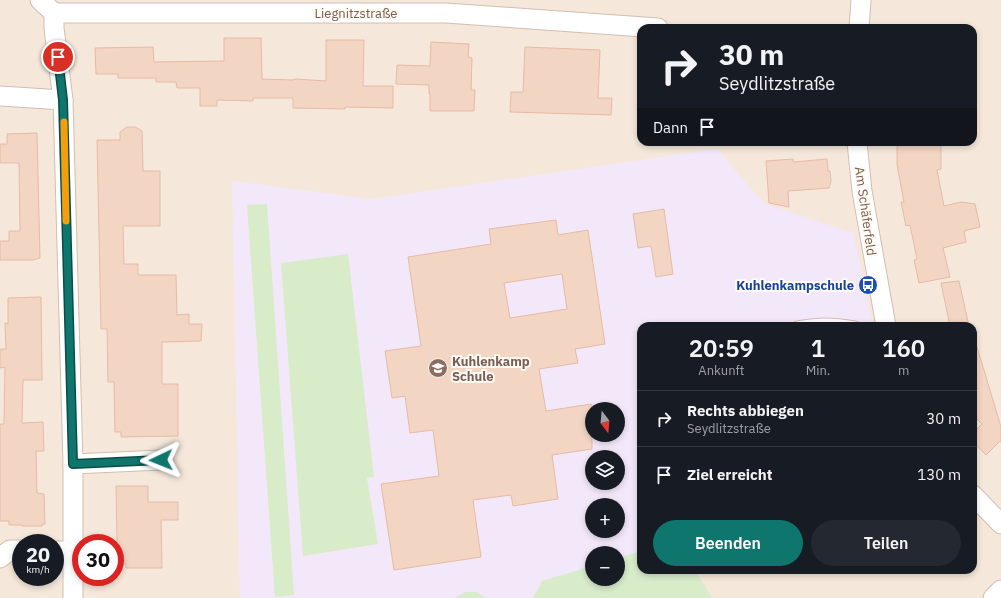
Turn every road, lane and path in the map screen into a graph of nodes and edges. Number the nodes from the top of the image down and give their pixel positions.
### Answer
1 (861, 0) edge
2 (47, 6) edge
3 (447, 7) edge
4 (859, 24) edge
5 (637, 26) edge
6 (0, 96) edge
7 (63, 100) junction
8 (857, 146) edge
9 (885, 322) edge
10 (161, 460) dead end
11 (73, 464) junction
12 (977, 500) edge
13 (1001, 524) edge
14 (12, 550) edge
15 (64, 551) edge
16 (0, 558) edge
17 (1001, 590) edge
18 (73, 598) edge
19 (993, 598) edge

1 - 4 street
2 - 3 street, Liegnitzstraße
2 - 7 street
3 - 5 street, Liegnitzstraße
6 - 7 street
7 - 11 street
8 - 9 street, Am Schäferfeld
10 - 11 street
11 - 15 street
12 - 13 street
14 - 16 street
15 - 18 street
17 - 19 street

